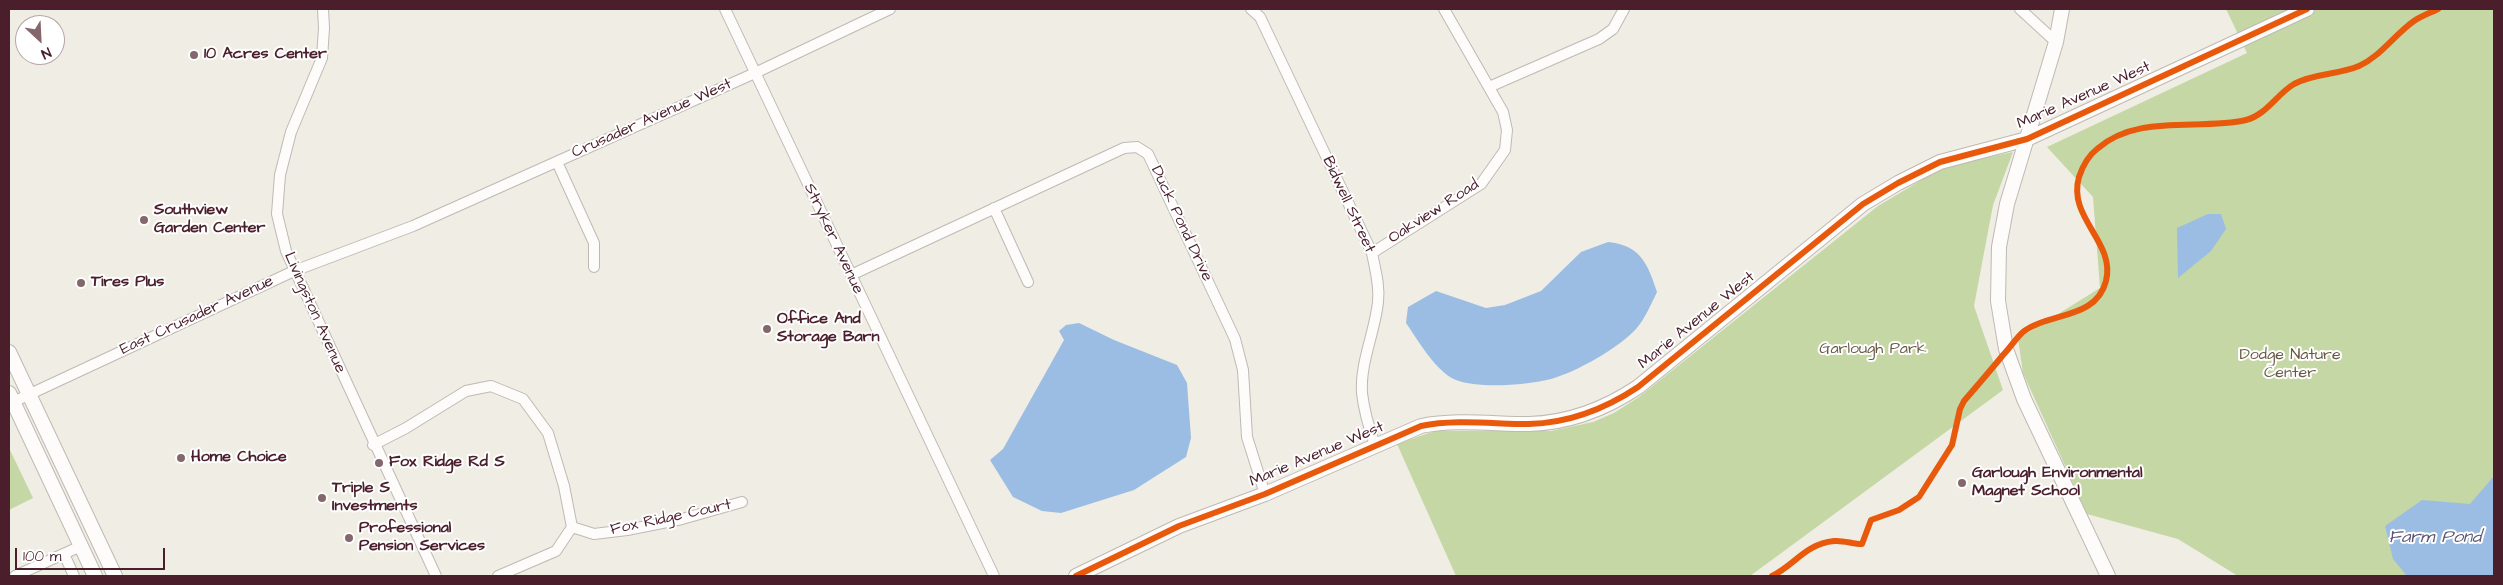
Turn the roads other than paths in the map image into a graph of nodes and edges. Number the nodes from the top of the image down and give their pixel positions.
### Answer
1 (323, 9) edge
2 (725, 9) edge
3 (890, 9) edge
4 (1251, 9) edge
5 (1444, 9) edge
6 (1624, 9) edge
7 (2020, 9) edge
8 (2062, 9) edge
9 (2307, 9) edge
10 (2056, 42) junction
11 (755, 73) junction
12 (1489, 87) junction
13 (2027, 139) junction
14 (557, 162) junction
15 (994, 208) junction
16 (413, 226) joint
17 (1372, 252) junction
18 (594, 266) dead end
19 (294, 271) junction
20 (851, 275) junction
21 (1028, 282) dead end
22 (9, 352) edge
23 (29, 394) junction
24 (11, 397) edge
25 (374, 444) junction
26 (1375, 445) junction
27 (1265, 494) junction
28 (742, 502) dead end
29 (572, 527) junction
30 (81, 546) junction
31 (64, 554) junction
32 (105, 556) junction
33 (15, 576) edge
34 (74, 576) edge
35 (95, 576) edge
36 (115, 576) edge
37 (436, 576) edge
38 (498, 576) edge
39 (994, 576) edge
40 (1076, 576) edge
41 (2108, 576) edge

1 - 19 street, Livingston Avenue
2 - 11 street, Stryker Avenue
3 - 11 street, Crusader Avenue West
4 - 17 street, Bidwell Street
5 - 12 street, Oakview Road
6 - 12 street
7 - 10 street
8 - 10 street
9 - 13 street, Marie Avenue West
10 - 13 street
11 - 14 street, Crusader Avenue West
11 - 20 street, Stryker Avenue
12 - 17 street, Oakview Road
13 - 26 street, Marie Avenue West
13 - 41 street
14 - 16 street, Crusader Avenue West
14 - 18 street
15 - 20 street, Duck Pond Drive
15 - 21 street
15 - 27 street, Duck Pond Drive
16 - 19 street, East Crusader Avenue
17 - 26 street, Bidwell Street
19 - 23 street, East Crusader Avenue
19 - 25 street, Livingston Avenue
20 - 39 street, Stryker Avenue
22 - 23 street
23 - 24 street, East Crusader Avenue
23 - 32 street
24 - 30 street
25 - 29 street
25 - 37 street, Livingston Avenue
26 - 27 street, Marie Avenue West
27 - 40 street, Marie Avenue West
28 - 29 street, Fox Ridge Court
29 - 38 street
30 - 31 street
30 - 32 street
30 - 35 street
31 - 33 street
31 - 34 street
32 - 36 street

